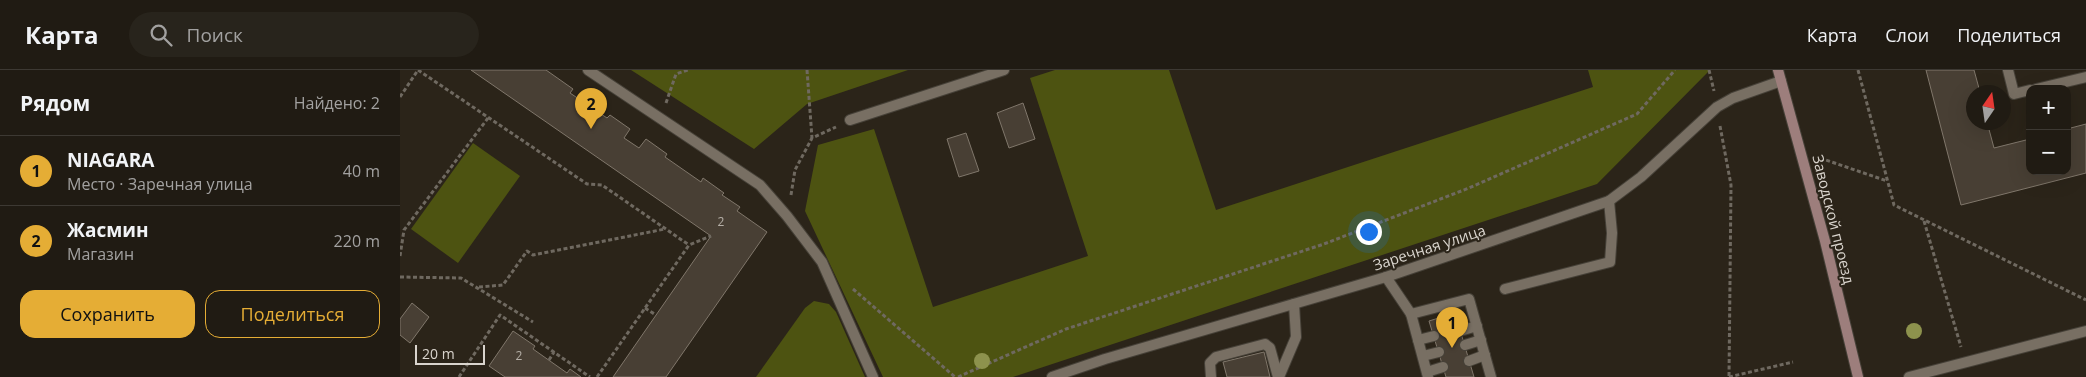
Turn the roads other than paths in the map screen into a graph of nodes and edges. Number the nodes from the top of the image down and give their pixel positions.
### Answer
1 (588, 70) edge
2 (1004, 70) edge
3 (1778, 70) edge
4 (2008, 70) edge
5 (2086, 77) edge
6 (1781, 81) junction
7 (2053, 85) edge
8 (2026, 91) edge
9 (850, 120) road end
10 (1609, 202) junction
11 (1386, 277) junction
12 (1505, 289) dead end
13 (1294, 304) junction
14 (1411, 314) junction
15 (1477, 326) junction
16 (1460, 331) dead end
17 (2086, 331) edge
18 (1434, 336) dead end
19 (1418, 340) junction
20 (1481, 340) junction
21 (1465, 345) dead end
22 (1439, 352) dead end
23 (1423, 356) junction
24 (1485, 356) junction
25 (1469, 361) dead end
26 (1443, 367) dead end
27 (1428, 375) edge
28 (873, 377) edge
29 (1052, 377) edge
30 (1211, 377) edge
31 (1278, 377) edge
32 (1491, 377) edge
33 (1858, 377) edge
34 (1909, 377) edge

1 - 28 street
2 - 9 street
3 - 6 main road, Заводской проезд
4 - 8 street
5 - 7 street
6 - 10 street, Заречная улица
6 - 33 main road, Заводской проезд
10 - 11 street, Заречная улица
10 - 12 street
11 - 13 street, Заречная улица
11 - 14 street
13 - 29 street, Заречная улица
13 - 31 street
14 - 15 street
14 - 19 street
15 - 16 street
15 - 20 street
17 - 34 street
18 - 19 street
19 - 23 street
20 - 21 street
20 - 24 street
22 - 23 street
23 - 27 street
24 - 25 street
24 - 32 street
26 - 27 street
30 - 31 street

